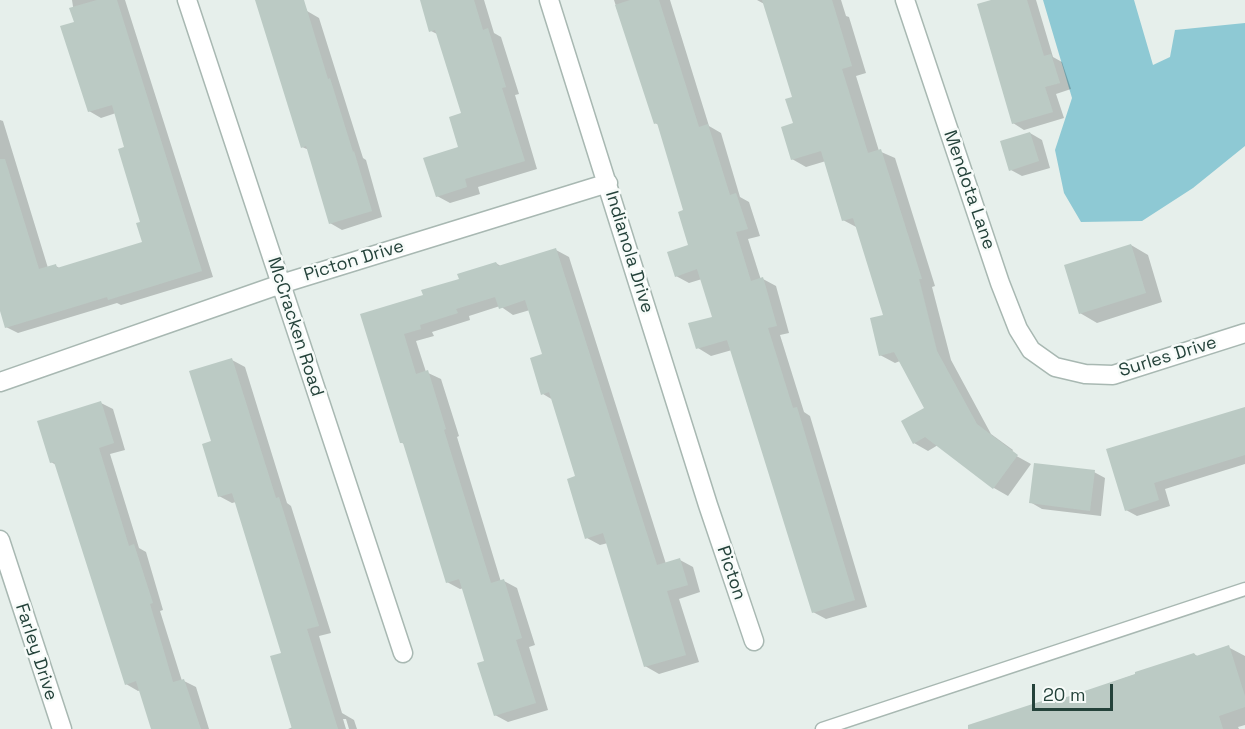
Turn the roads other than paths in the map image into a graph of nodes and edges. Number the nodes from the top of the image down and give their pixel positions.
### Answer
1 (187, 0) edge
2 (549, 0) edge
3 (905, 0) edge
4 (608, 183) junction
5 (280, 284) junction
6 (1245, 333) edge
7 (1055, 367) joint
8 (0, 382) edge
9 (708, 505) joint
10 (0, 540) edge
11 (1245, 589) edge
12 (754, 641) dead end
13 (403, 653) dead end
14 (62, 729) edge
15 (822, 729) edge

1 - 5 street, McCracken Road
2 - 4 street, Indianola Drive
3 - 7 street, Mendota Lane
4 - 5 street, Picton Drive
4 - 9 street, Indianola Drive
5 - 8 street, Picton Drive
5 - 13 street, McCracken Road
6 - 7 street, Surles Drive
9 - 12 street, Picton
10 - 14 street, Farley Drive
11 - 15 lane

